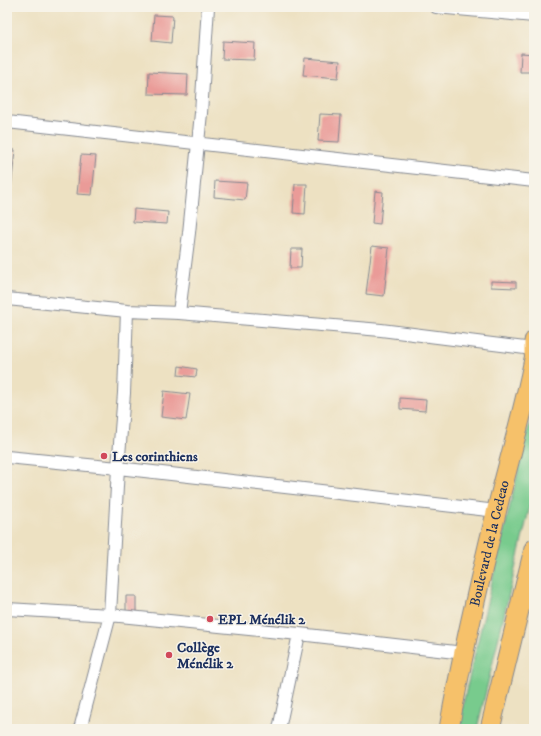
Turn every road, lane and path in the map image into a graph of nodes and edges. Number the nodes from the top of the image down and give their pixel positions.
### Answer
1 (208, 7) edge
2 (436, 7) edge
3 (530, 13) edge
4 (7, 122) edge
5 (197, 143) junction
6 (534, 181) edge
7 (7, 299) edge
8 (127, 311) junction
9 (178, 313) junction
10 (534, 351) edge
11 (7, 457) edge
12 (118, 468) junction
13 (497, 511) junction
14 (534, 549) edge
15 (7, 609) edge
16 (110, 615) junction
17 (299, 634) junction
18 (464, 653) junction
19 (80, 729) edge
20 (279, 729) edge
21 (449, 729) edge
22 (490, 729) edge

1 - 5 street
2 - 3 street
4 - 5 street
5 - 6 street
5 - 9 street
7 - 8 street
8 - 9 street
8 - 12 street
9 - 10 street
10 - 13 main road, Boulevard de la Cedeao
11 - 12 street
12 - 13 street
12 - 16 street
13 - 18 main road, Boulevard de la Cedeao
14 - 22 main road
15 - 16 street
16 - 17 street
16 - 19 street
17 - 18 street
17 - 20 street
18 - 21 main road, Boulevard de la Cedeao

